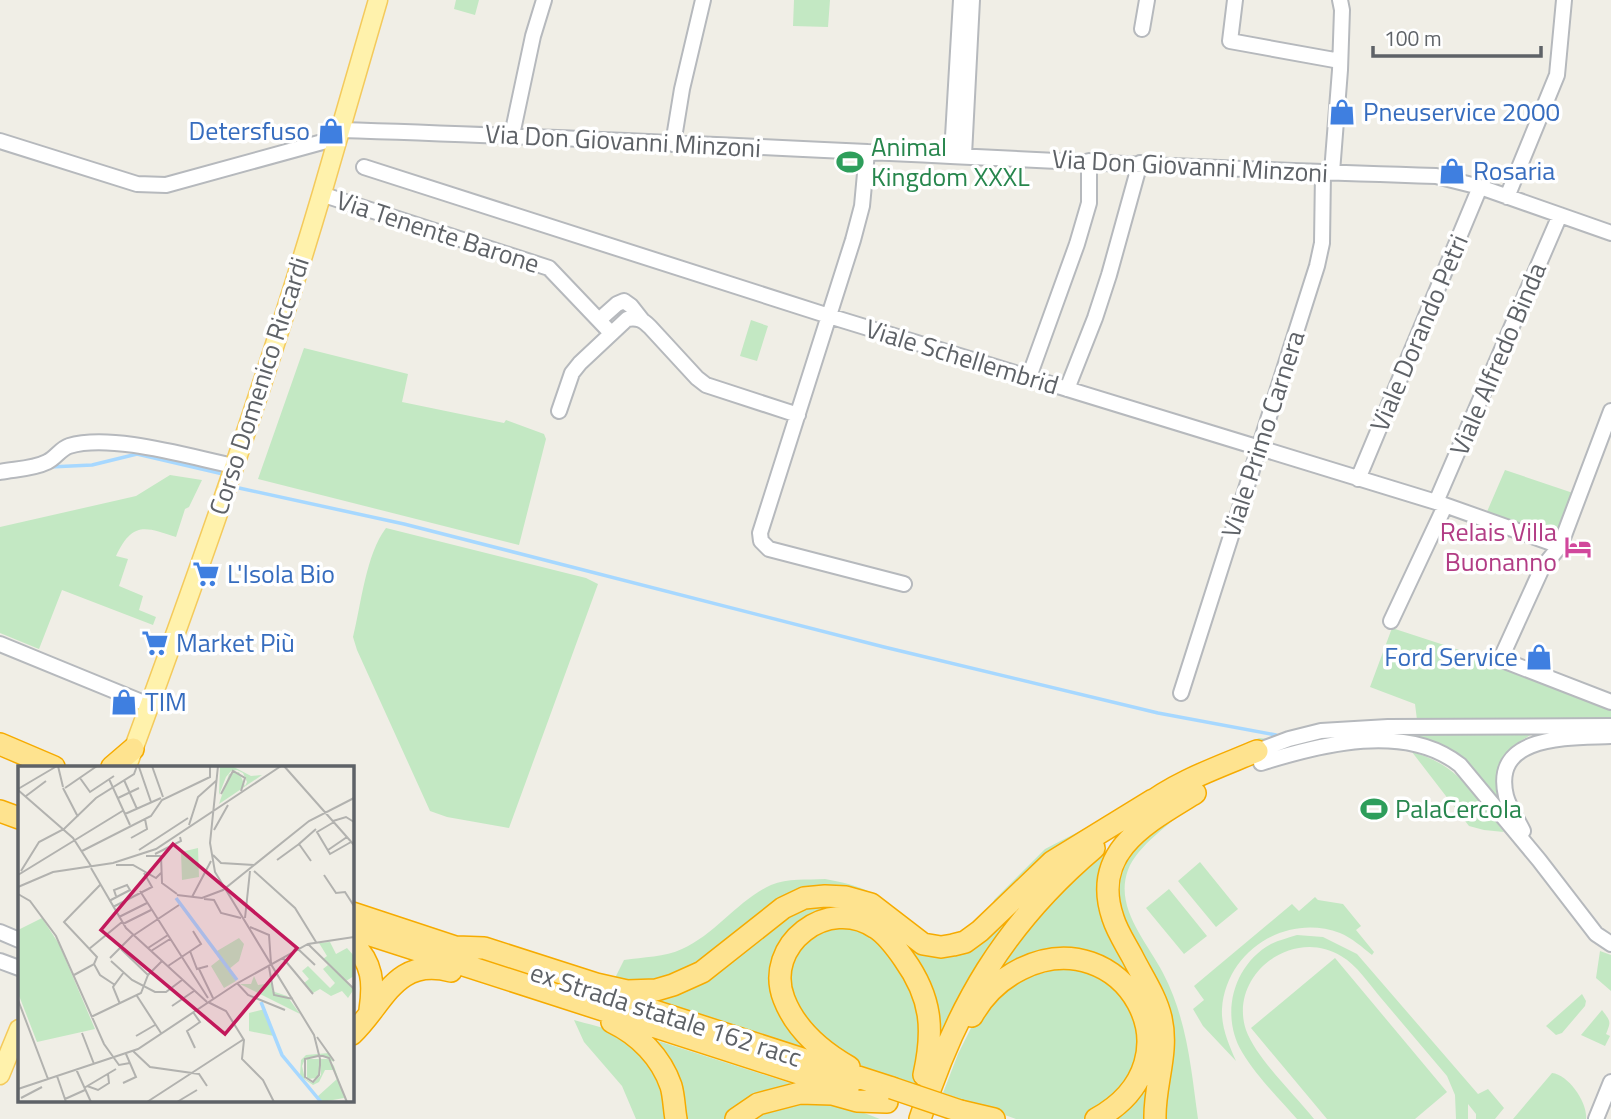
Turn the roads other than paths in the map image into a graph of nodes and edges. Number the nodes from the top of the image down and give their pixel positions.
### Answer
1 (378, 0) edge
2 (544, 0) edge
3 (703, 0) edge
4 (961, 0) edge
5 (972, 0) edge
6 (1147, 0) edge
7 (1235, 0) edge
8 (1340, 0) edge
9 (1564, 0) edge
10 (1142, 29) dead end
11 (1340, 61) junction
12 (339, 134) junction
13 (512, 135) junction
14 (0, 141) edge
15 (673, 144) junction
16 (867, 152) junction
17 (958, 155) junction
18 (1089, 161) junction
19 (1140, 163) junction
20 (364, 167) dead end
21 (1327, 172) junction
22 (1480, 187) junction
23 (321, 194) junction
24 (1507, 197) junction
25 (1560, 215) junction
26 (1611, 233) edge
27 (829, 316) junction
28 (599, 320) junction
29 (642, 320) junction
30 (611, 333) junction
31 (1029, 377) junction
32 (1067, 389) junction
33 (559, 411) dead end
34 (1611, 411) edge
35 (797, 415) junction
36 (1258, 449) junction
37 (234, 466) junction
38 (0, 472) edge
39 (1358, 478) junction
40 (1440, 504) junction
41 (1560, 546) junction
42 (904, 584) dead end
43 (1391, 621) dead end
44 (0, 644) edge
45 (1181, 693) dead end
46 (1611, 702) edge
47 (149, 705) junction
48 (1611, 726) edge
49 (1611, 736) edge
50 (0, 744) edge
51 (1259, 757) junction
52 (130, 758) edge
53 (49, 766) edge
54 (114, 766) edge
55 (1206, 786) junction
56 (1153, 800) junction
57 (0, 801) edge
58 (18, 806) edge
59 (0, 811) edge
60 (18, 818) edge
61 (1121, 827) junction
62 (1539, 860) junction
63 (354, 914) edge
64 (354, 930) edge
65 (0, 932) edge
66 (18, 940) edge
67 (1611, 944) edge
68 (354, 945) edge
69 (0, 961) edge
70 (18, 968) edge
71 (624, 996) junction
72 (560, 997) junction
73 (369, 1016) junction
74 (18, 1031) edge
75 (354, 1032) edge
76 (0, 1075) edge
77 (1611, 1082) edge
78 (930, 1087) junction
79 (889, 1095) junction
80 (970, 1115) edge
81 (676, 1119) edge
82 (736, 1119) edge
83 (919, 1119) edge
84 (936, 1119) edge
85 (993, 1119) edge
86 (1096, 1119) edge
87 (1155, 1119) edge
88 (1596, 1119) edge

1 - 12 main road, Corso Domenico Riccardi
2 - 13 street
3 - 15 street
4 - 17 street
5 - 17 street
6 - 10 street
7 - 11 street
8 - 11 street, Viale Primo Carnera
9 - 24 street
11 - 21 street, Viale Primo Carnera
12 - 13 street, Via Don Giovanni Minzoni
12 - 14 street, Via Don Giovanni Minzoni
12 - 23 main road, Corso Domenico Riccardi
13 - 15 street, Via Don Giovanni Minzoni
15 - 16 street, Via Don Giovanni Minzoni
16 - 17 street, Via Don Giovanni Minzoni
16 - 27 street
17 - 18 street, Via Don Giovanni Minzoni
18 - 19 street, Via Don Giovanni Minzoni
18 - 31 street
19 - 21 street, Via Don Giovanni Minzoni
19 - 32 street
20 - 27 street, Viale Schellembrid
21 - 22 street, Via Don Giovanni Minzoni
21 - 36 street, Viale Primo Carnera
22 - 24 street, Via Don Giovanni Minzoni
22 - 39 street, Viale Dorando Petri
23 - 28 street, Via Tenente Barone
23 - 37 main road, Corso Domenico Riccardi
24 - 25 street, Via Don Giovanni Minzoni
25 - 26 street, Via Don Giovanni Minzoni
25 - 40 street, Viale Alfredo Binda
27 - 31 street, Viale Schellembrid
27 - 35 street
28 - 29 street
28 - 30 street, Via Tenente Barone
29 - 30 street
29 - 35 street
30 - 33 street
31 - 32 street, Viale Schellembrid
32 - 36 street, Viale Schellembrid
34 - 41 street
35 - 42 street
36 - 39 street, Viale Schellembrid
36 - 45 street, Viale Primo Carnera
37 - 38 street
37 - 47 main road, Corso Domenico Riccardi
39 - 40 street, Viale Schellembrid
40 - 41 street, Viale Schellembrid
40 - 43 street, Viale Alfredo Binda
41 - 46 street
44 - 47 street
47 - 52 main road, Corso Domenico Riccardi
48 - 51 street
49 - 62 street
50 - 53 highway
51 - 55 highway
51 - 56 highway
51 - 62 street
52 - 54 highway
55 - 61 highway
55 - 87 highway
56 - 61 highway
56 - 71 highway
57 - 58 highway
59 - 60 highway
61 - 78 highway
62 - 67 street
63 - 71 highway
64 - 72 highway, ex Strada statale 162 racc
65 - 66 street
68 - 73 highway
69 - 70 street
71 - 79 highway, ex Strada statale 162 racc
72 - 73 highway
72 - 79 highway, ex Strada statale 162 racc
72 - 81 highway
73 - 75 highway
74 - 76 main road
77 - 88 street
78 - 83 highway
78 - 86 highway
79 - 80 highway, ex Strada statale 162 racc, bridge
79 - 82 highway
79 - 83 highway
79 - 84 highway, ex Strada statale 162 racc
80 - 85 highway, ex Strada statale 162 racc

